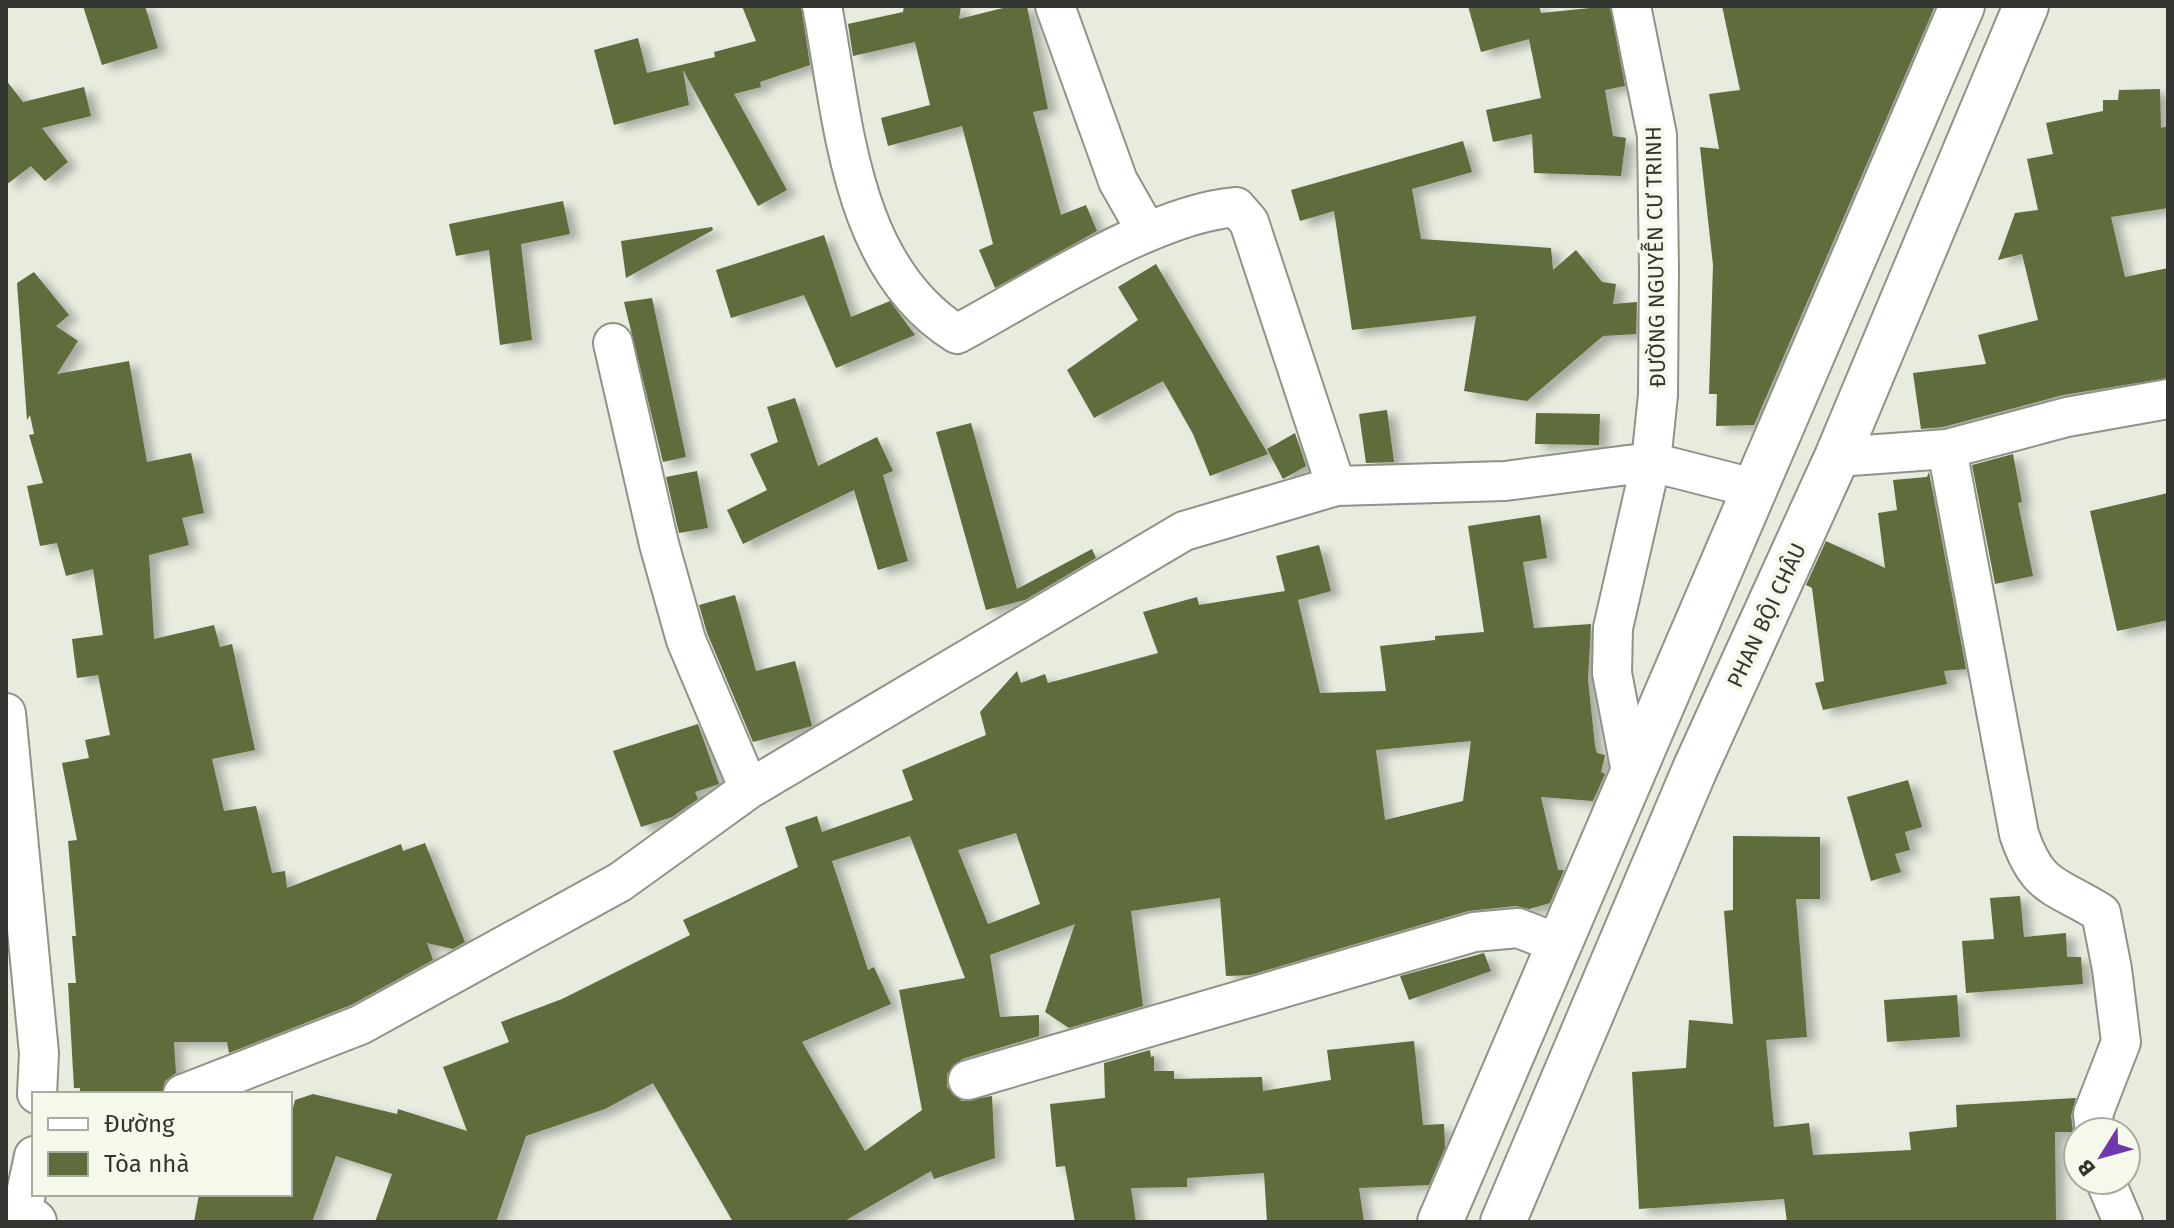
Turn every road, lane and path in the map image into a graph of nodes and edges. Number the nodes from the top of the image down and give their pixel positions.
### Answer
1 (822, 6) edge
2 (1055, 6) edge
3 (1631, 6) edge
4 (1962, 6) edge
5 (2023, 7) edge
6 (1147, 232) junction
7 (613, 343) dead end
8 (2168, 399) edge
9 (1775, 437) junction
10 (1947, 449) junction
11 (1837, 457) junction
12 (1651, 462) junction
13 (1336, 486) junction
14 (1753, 488) junction
15 (6, 713) edge
16 (1631, 772) junction
17 (749, 789) junction
18 (1579, 891) junction
19 (1634, 912) junction
20 (1557, 943) junction
21 (968, 1080) dead end
22 (37, 1092) edge
23 (188, 1092) edge
24 (2093, 1116) edge
25 (32, 1165) edge
26 (2112, 1196) edge
27 (20, 1217) edge
28 (1440, 1222) edge
29 (1503, 1222) edge
30 (2123, 1222) edge

1 - 6 street
2 - 6 street
3 - 12 street, ĐƯỜNG NGUYỄN CƯ TRINH
4 - 9 street
5 - 11 street, PHAN BỘI CHÂU
6 - 13 street
7 - 17 street
8 - 10 street
9 - 11 street
9 - 14 street
10 - 11 street
10 - 24 street
11 - 19 street, PHAN BỘI CHÂU
12 - 13 street
12 - 14 street
12 - 16 street, ĐƯỜNG NGUYỄN CƯ TRINH
13 - 17 street
14 - 16 street
15 - 22 street
16 - 18 street
17 - 23 street
18 - 19 street
18 - 20 street
19 - 29 street, PHAN BỘI CHÂU
20 - 21 street
20 - 28 street
25 - 27 street
26 - 30 street

